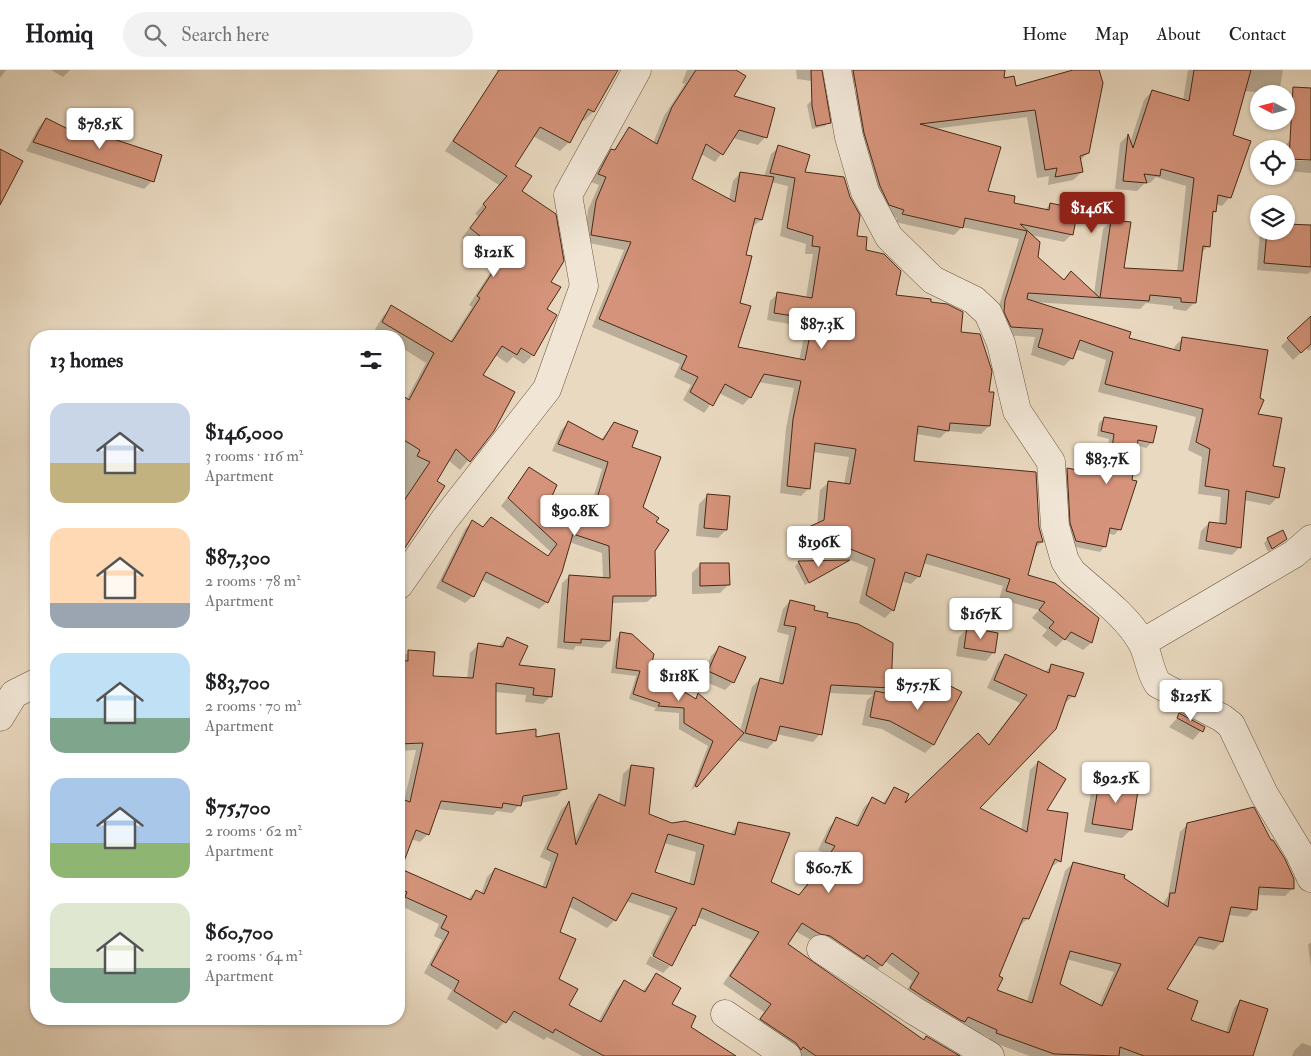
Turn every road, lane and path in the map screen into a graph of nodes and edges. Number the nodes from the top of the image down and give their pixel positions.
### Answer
1 (637, 70) edge
2 (837, 70) edge
3 (1311, 539) edge
4 (405, 576) edge
5 (1142, 643) junction
6 (17, 687) edge
7 (0, 717) edge
8 (1311, 878) edge
9 (821, 949) dead end
10 (725, 1014) dead end
11 (787, 1056) edge
12 (990, 1056) edge

1 - 4 street
2 - 5 street
3 - 5 street
5 - 8 street
6 - 7 street
9 - 12 street
10 - 11 street

